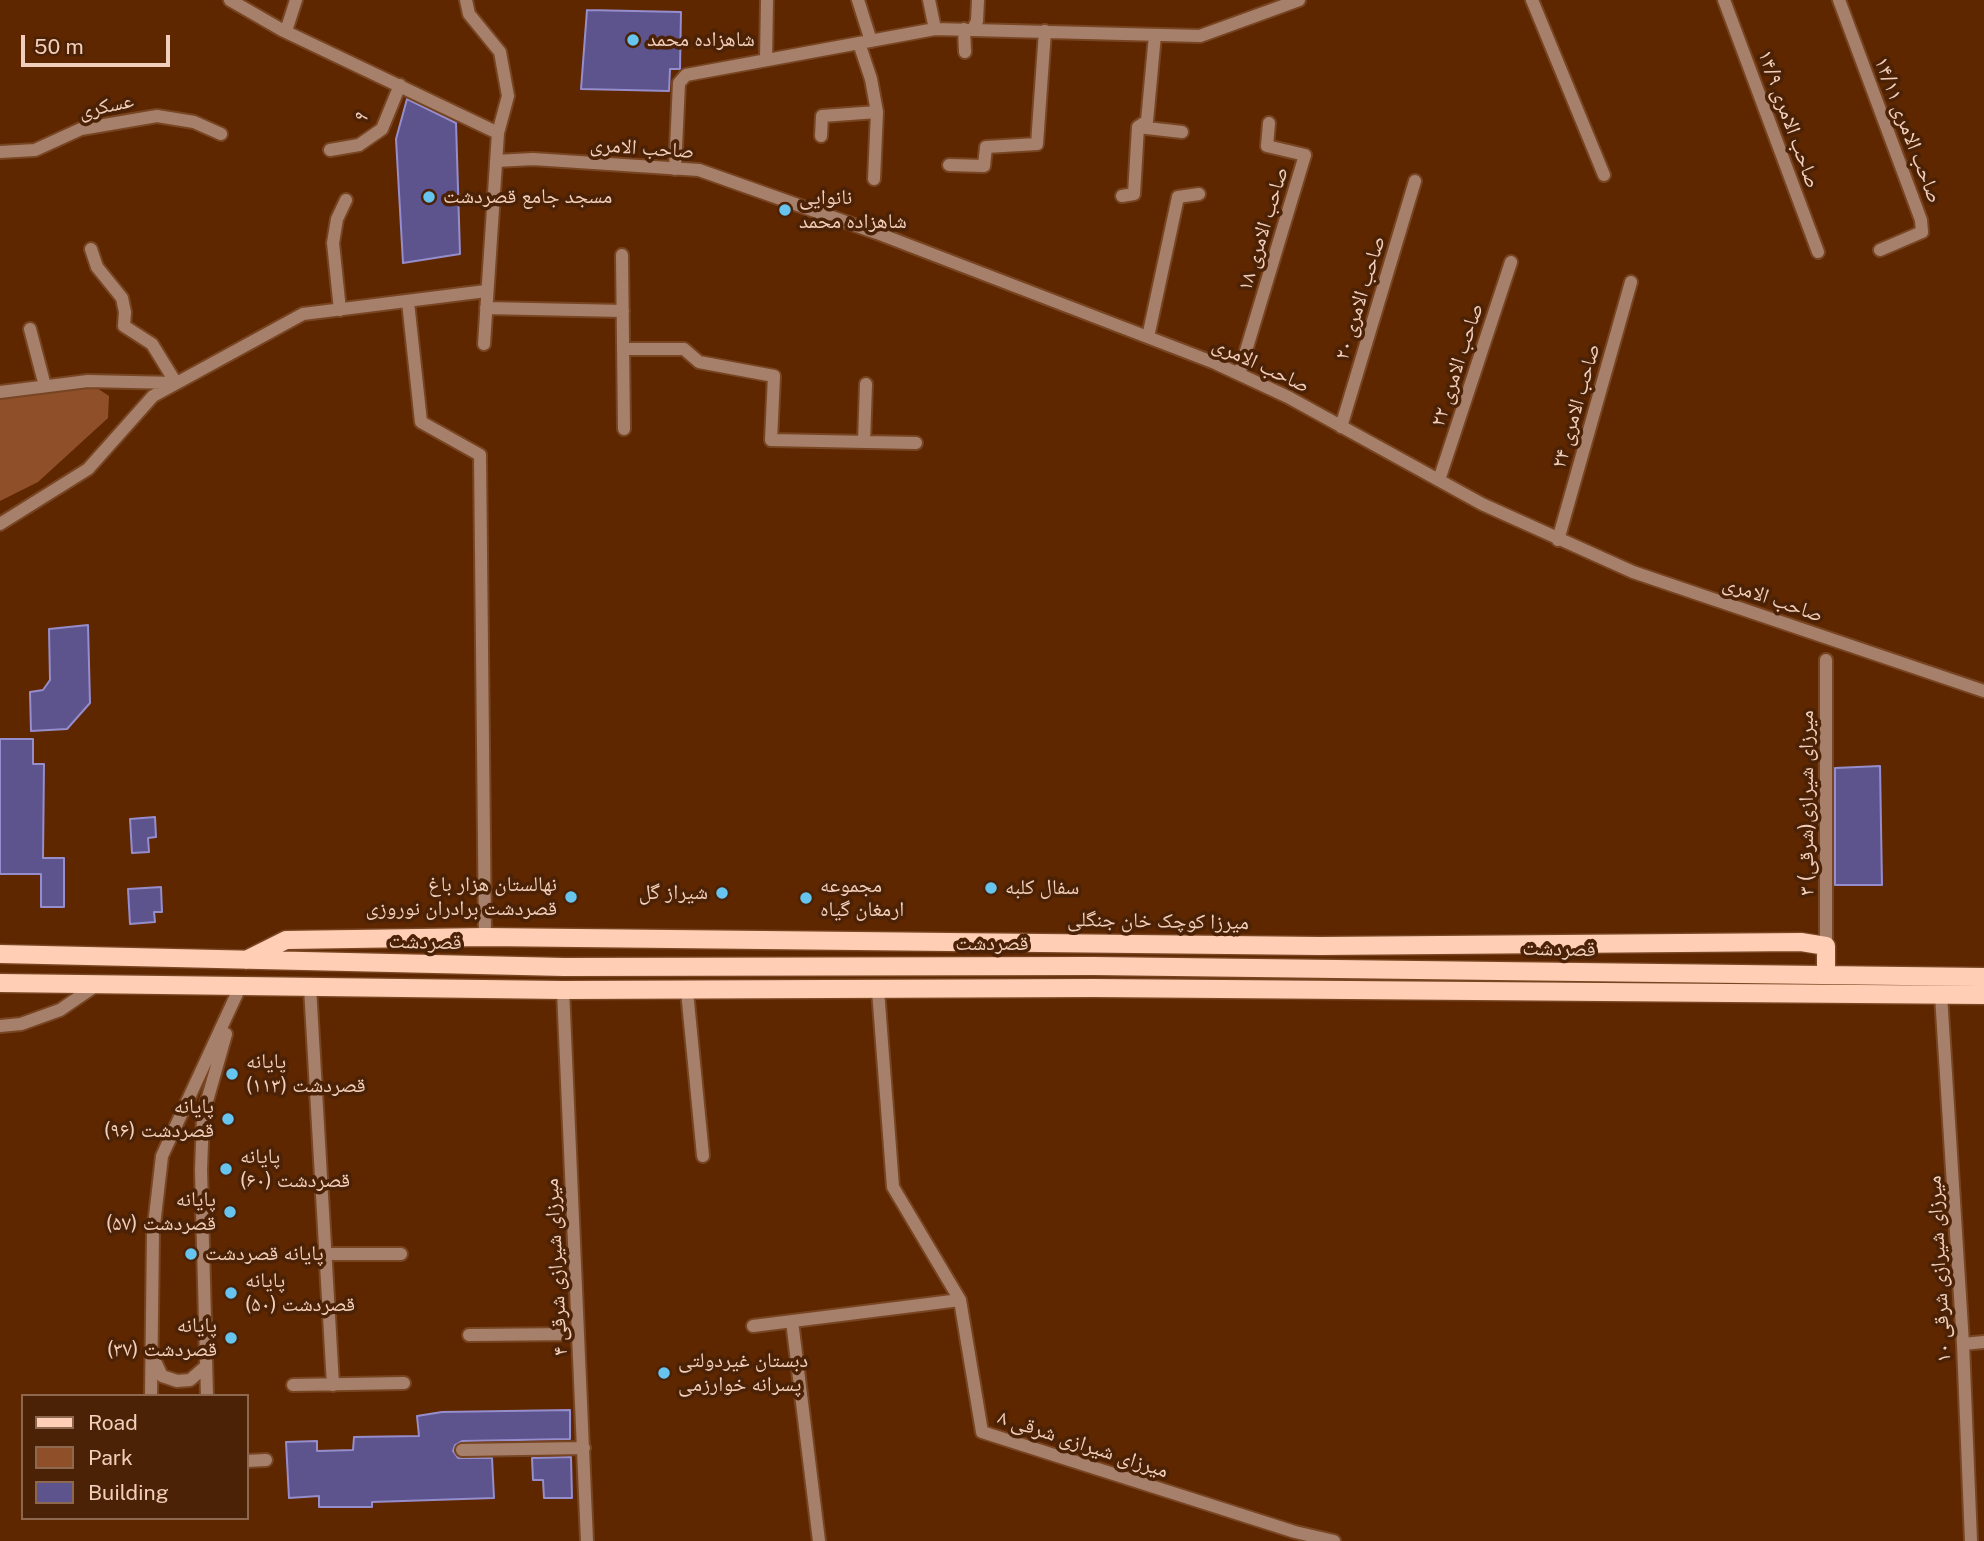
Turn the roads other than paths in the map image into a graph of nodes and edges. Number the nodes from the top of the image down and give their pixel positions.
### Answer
1 (230, 0) edge
2 (296, 0) edge
3 (466, 0) edge
4 (767, 0) edge
5 (858, 0) edge
6 (929, 0) edge
7 (978, 0) edge
8 (1299, 0) edge
9 (1532, 0) edge
10 (1724, 0) edge
11 (1839, 0) edge
12 (935, 29) junction
13 (969, 29) junction
14 (286, 31) junction
15 (1045, 31) junction
16 (1155, 35) junction
17 (865, 42) junction
18 (965, 52) dead end
19 (766, 60) junction
20 (400, 85) junction
21 (877, 112) junction
22 (1269, 122) dead end
23 (1138, 127) junction
24 (1182, 132) dead end
25 (221, 134) dead end
26 (498, 134) junction
27 (821, 136) dead end
28 (330, 150) dead end
29 (0, 152) edge
30 (496, 162) junction
31 (949, 165) dead end
32 (674, 169) junction
33 (1604, 175) dead end
34 (874, 179) dead end
35 (1415, 181) dead end
36 (1199, 194) dead end
37 (1122, 195) dead end
38 (346, 200) dead end
39 (91, 249) dead end
40 (1880, 250) dead end
41 (1818, 252) dead end
42 (622, 255) dead end
43 (1511, 262) dead end
44 (1631, 282) dead end
45 (486, 291) junction
46 (408, 302) junction
47 (486, 308) junction
48 (340, 310) junction
49 (622, 311) junction
50 (30, 329) dead end
51 (1148, 337) junction
52 (484, 344) dead end
53 (623, 349) junction
54 (1239, 374) junction
55 (176, 383) junction
56 (866, 384) dead end
57 (45, 386) junction
58 (0, 392) edge
59 (1341, 427) junction
60 (624, 429) dead end
61 (864, 442) junction
62 (916, 443) dead end
63 (1439, 480) junction
64 (0, 524) edge
65 (1558, 540) junction
66 (1826, 660) dead end
67 (1984, 691) edge
68 (485, 937) junction
69 (1093, 943) junction
70 (1826, 946) junction
71 (0, 954) edge
72 (243, 962) junction
73 (312, 963) junction
74 (1093, 966) junction
75 (564, 967) junction
76 (689, 968) junction
77 (1826, 975) junction
78 (1984, 977) edge
79 (0, 983) edge
80 (99, 984) junction
81 (240, 986) junction
82 (310, 986) junction
83 (563, 990) junction
84 (878, 990) junction
85 (687, 991) junction
86 (1941, 995) junction
87 (1984, 995) edge
88 (0, 1026) edge
89 (703, 1156) dead end
90 (326, 1254) junction
91 (401, 1254) dead end
92 (960, 1300) junction
93 (792, 1321) junction
94 (753, 1326) dead end
95 (578, 1334) junction
96 (469, 1335) dead end
97 (1984, 1342) edge
98 (1963, 1344) junction
99 (153, 1355) junction
100 (205, 1367) junction
101 (404, 1383) dead end
102 (293, 1385) dead end
103 (333, 1385) junction
104 (151, 1394) edge
105 (207, 1394) edge
106 (584, 1448) junction
107 (462, 1450) dead end
108 (266, 1460) dead end
109 (248, 1461) edge
110 (587, 1541) edge
111 (819, 1541) edge
112 (1334, 1541) edge
113 (1971, 1541) edge

1 - 14 street
2 - 14 street
3 - 26 street
4 - 19 street
5 - 17 street
6 - 12 street
7 - 13 street
8 - 16 street
9 - 33 street
10 - 41 street, ۱۴/۹ صاحب الامری
11 - 40 street, ۱۴/۱۱ صاحب الامری
12 - 13 street
12 - 17 street
13 - 15 street
13 - 18 street
14 - 20 street
15 - 16 street
15 - 31 street
16 - 23 street
17 - 19 street
17 - 21 street
19 - 32 street
20 - 26 street
20 - 28 street, ۹
21 - 27 street
21 - 34 street
22 - 54 street, ۱۸ صاحب الامری
23 - 24 street
23 - 37 street
25 - 29 street, عسکری
26 - 30 street
30 - 32 street, صاحب الامری
30 - 45 street
32 - 51 street, صاحب الامری
35 - 59 street, ۲۰ صاحب الامری
36 - 51 street
38 - 48 street
39 - 55 street
42 - 49 street
43 - 63 street, ۲۲ صاحب الامری
44 - 65 street, ۲۴ صاحب الامری
45 - 46 street
45 - 47 street
46 - 48 street
46 - 68 street
47 - 49 street
47 - 52 street
48 - 55 street
49 - 53 street
50 - 57 street
51 - 54 street, صاحب الامری
53 - 60 street
53 - 61 street
54 - 59 street, صاحب الامری
55 - 57 street
55 - 64 street
56 - 61 street
57 - 58 street
59 - 63 street, صاحب الامری
61 - 62 street
63 - 65 street, صاحب الامری
65 - 67 street, صاحب الامری
66 - 70 street, ۳ میرزای شیرازی(شرقی)
68 - 69 main road, میرزا کوچک خان جنگلی
68 - 72 main road, میرزا کوچک خان جنگلی
69 - 70 main road, میرزا کوچک خان جنگلی
69 - 74 main road
70 - 77 main road
71 - 72 main road, قصردشت
72 - 73 main road, قصردشت
72 - 81 main road
73 - 75 main road, قصردشت
73 - 82 main road
74 - 76 main road, قصردشت
74 - 77 main road, قصردشت
75 - 76 main road, قصردشت
75 - 83 main road
76 - 85 main road
77 - 78 main road, قصردشت
79 - 80 main road, قصردشت
80 - 81 main road, قصردشت
80 - 88 street
81 - 82 main road, قصردشت
81 - 99 street
81 - 100 street
82 - 83 main road, قصردشت
82 - 90 street
83 - 85 main road, قصردشت
83 - 95 street, ۴ میرزای شیرازی شرقی
84 - 85 main road, قصردشت
84 - 86 main road, قصردشت
84 - 92 street, ۸ میرزای شیرازی شرقی
85 - 89 street
86 - 87 main road, قصردشت
86 - 98 street, ۱۰ میرزای شیرازی شرقی
90 - 91 street
90 - 103 street
92 - 93 street
92 - 112 street, ۸ میرزای شیرازی شرقی
93 - 94 street
93 - 111 street
95 - 96 street
95 - 106 street, ۴ میرزای شیرازی شرقی
97 - 98 street
98 - 113 street, ۱۰ میرزای شیرازی شرقی
99 - 100 street
99 - 104 street
100 - 105 street
101 - 103 street
102 - 103 street
106 - 107 street
106 - 110 street, ۴ میرزای شیرازی شرقی
108 - 109 street

